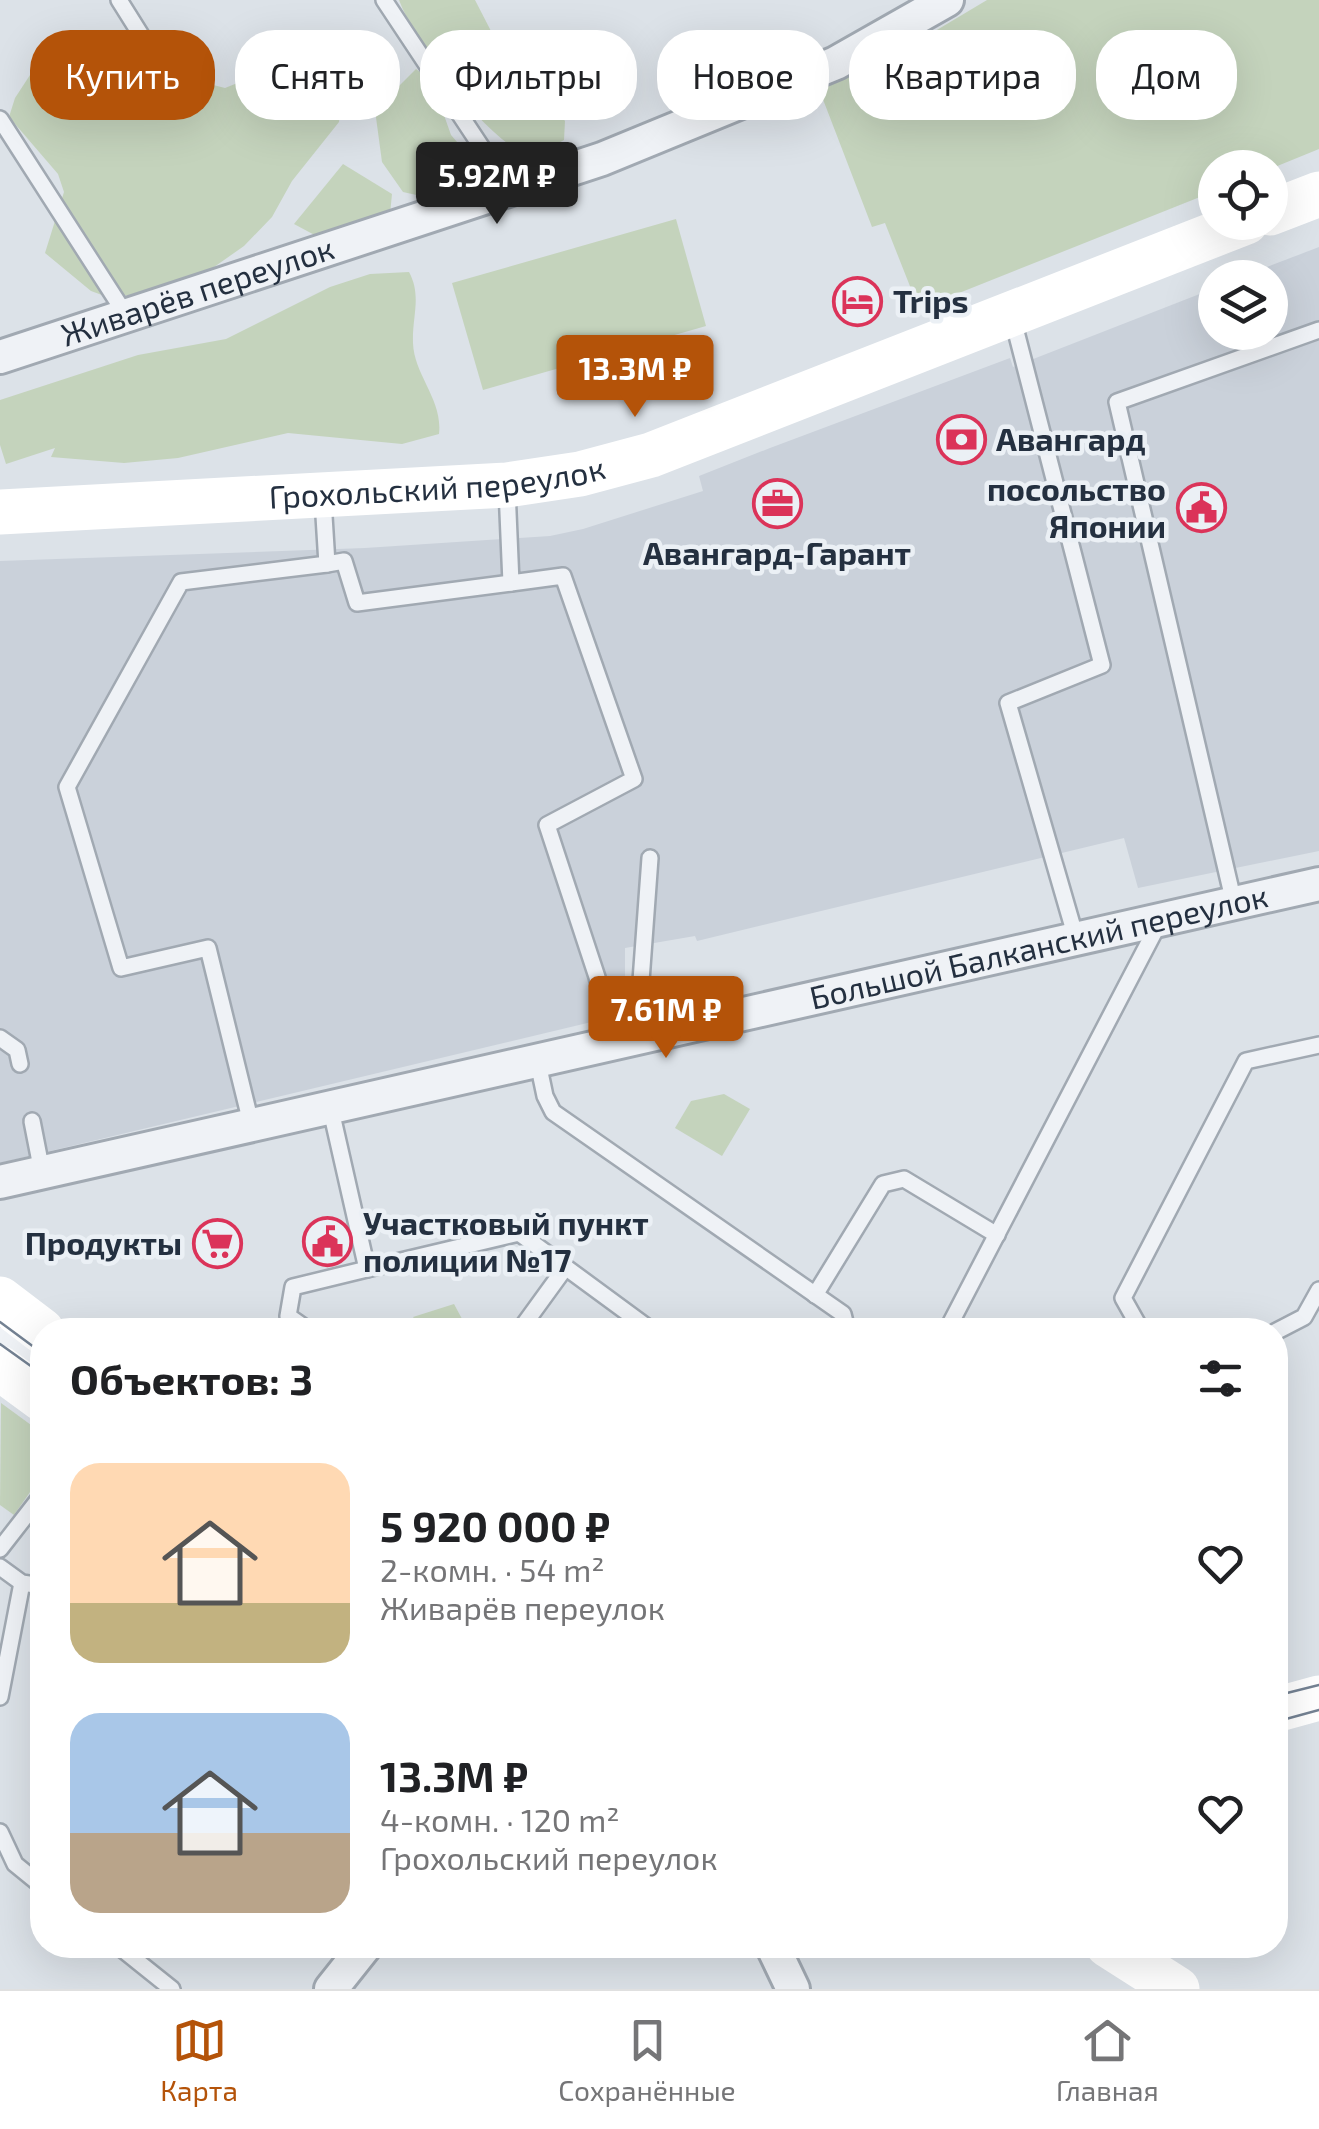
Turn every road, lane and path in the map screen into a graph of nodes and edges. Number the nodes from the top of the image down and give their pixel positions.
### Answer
1 (119, 0) edge
2 (384, 0) edge
3 (947, 0) edge
4 (138, 30) edge
5 (0, 118) edge
6 (510, 190) junction
7 (1319, 194) edge
8 (1288, 206) edge
9 (1200, 240) edge
10 (1012, 314) junction
11 (126, 315) junction
12 (1319, 330) edge
13 (0, 357) edge
14 (507, 485) junction
15 (323, 496) junction
16 (0, 512) edge
17 (327, 564) junction
18 (511, 583) junction
19 (650, 858) dead end
20 (1319, 884) edge
21 (1234, 903) junction
22 (1161, 920) junction
23 (1076, 938) junction
24 (646, 1034) junction
25 (0, 1038) edge
26 (611, 1042) junction
27 (1319, 1045) edge
28 (537, 1058) junction
29 (20, 1064) dead end
30 (330, 1106) junction
31 (32, 1120) dead end
32 (251, 1124) junction
33 (42, 1172) junction
34 (0, 1182) edge
35 (997, 1235) junction
36 (367, 1268) junction
37 (565, 1268) junction
38 (1319, 1290) edge
39 (815, 1295) junction
40 (0, 1299) edge
41 (291, 1318) edge
42 (529, 1318) edge
43 (634, 1318) edge
44 (844, 1318) edge
45 (953, 1318) edge
46 (1134, 1318) edge
47 (30, 1322) edge
48 (1288, 1325) edge
49 (0, 1334) edge
50 (30, 1357) edge
51 (0, 1368) edge
52 (30, 1391) edge
53 (30, 1510) edge
54 (0, 1548) edge
55 (0, 1567) edge
56 (22, 1584) junction
57 (30, 1585) edge
58 (0, 1697) edge
59 (0, 1832) edge
60 (30, 1876) edge
61 (133, 1958) edge
62 (356, 1958) edge
63 (778, 1958) edge
64 (1128, 1958) edge
65 (172, 1989) edge
66 (332, 1989) edge
67 (794, 1989) edge
68 (1177, 1989) edge

1 - 4 lane
2 - 6 lane
3 - 6 street, Живарёв переулок
5 - 11 lane
6 - 11 street, Живарёв переулок
7 - 8 street
9 - 10 street, Грохольский переулок
10 - 14 street, Грохольский переулок
10 - 23 lane
11 - 13 street, Живарёв переулок
12 - 21 lane
14 - 15 street, Грохольский переулок
14 - 18 lane
15 - 16 street, Грохольский переулок
15 - 17 lane
17 - 18 lane
17 - 32 lane
18 - 26 lane
19 - 24 lane
20 - 21 street, Большой Балканский переулок
21 - 22 street, Большой Балканский переулок
22 - 23 street, Большой Балканский переулок
22 - 35 lane
23 - 24 street, Большой Балканский переулок
24 - 26 street, Большой Балканский переулок
25 - 29 lane
26 - 28 street, Большой Балканский переулок
27 - 46 lane
28 - 30 street, Большой Балканский переулок
28 - 39 lane
30 - 32 street, Большой Балканский переулок
30 - 36 lane
31 - 33 lane
32 - 33 street, Большой Балканский переулок
33 - 34 street, Большой Балканский переулок
35 - 39 lane
35 - 45 lane
36 - 37 lane
36 - 41 lane
37 - 42 lane
37 - 43 lane
38 - 48 lane
39 - 44 lane
40 - 47 street
49 - 50 lane
51 - 52 street
53 - 54 lane
55 - 56 lane
56 - 57 lane
56 - 58 lane
59 - 60 lane
61 - 65 lane
62 - 66 street
63 - 67 street
64 - 68 street

